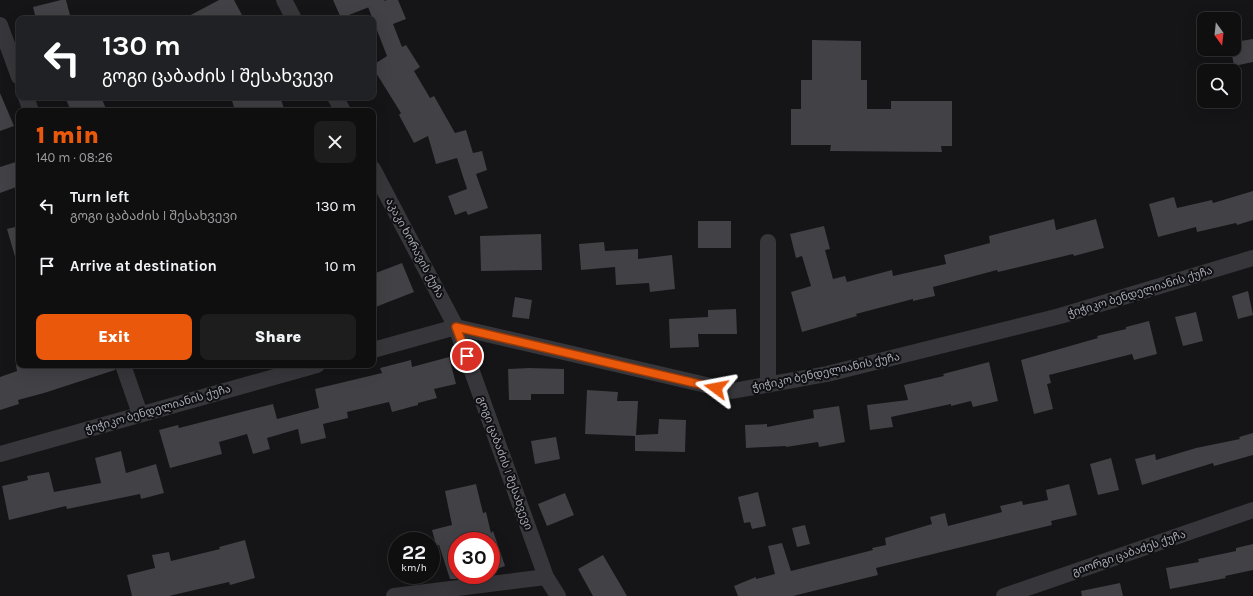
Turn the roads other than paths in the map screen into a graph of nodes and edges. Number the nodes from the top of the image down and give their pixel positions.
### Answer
1 (284, 0) edge
2 (292, 16) edge
3 (0, 25) edge
4 (16, 70) edge
5 (376, 175) edge
6 (768, 242) dead end
7 (1253, 258) edge
8 (456, 327) junction
9 (376, 349) edge
10 (124, 368) edge
11 (306, 368) edge
12 (768, 385) junction
13 (140, 414) junction
14 (0, 454) edge
15 (1253, 510) edge
16 (546, 578) junction
17 (394, 596) edge
18 (558, 596) edge
19 (1004, 596) edge

1 - 2 street
3 - 4 street
5 - 8 street, აკაკი ხორავის ქუჩა
6 - 12 street
7 - 12 street, ჭიჭიკო ბენდელიანის ქუჩა
8 - 9 street, ჭიჭიკო ბენდელიანის ქუჩა
8 - 12 street, ჭიჭიკო ბენდელიანის ქუჩა
8 - 16 street, გოგი ცაბაძის I შესახვევი
10 - 13 street
11 - 13 street, ჭიჭიკო ბენდელიანის ქუჩა
13 - 14 street, ჭიჭიკო ბენდელიანის ქუჩა
15 - 19 street, გიორგი ცაბაძეს ქუჩა
16 - 17 street
16 - 18 street, გოგი ცაბაძის I შესახვევი

